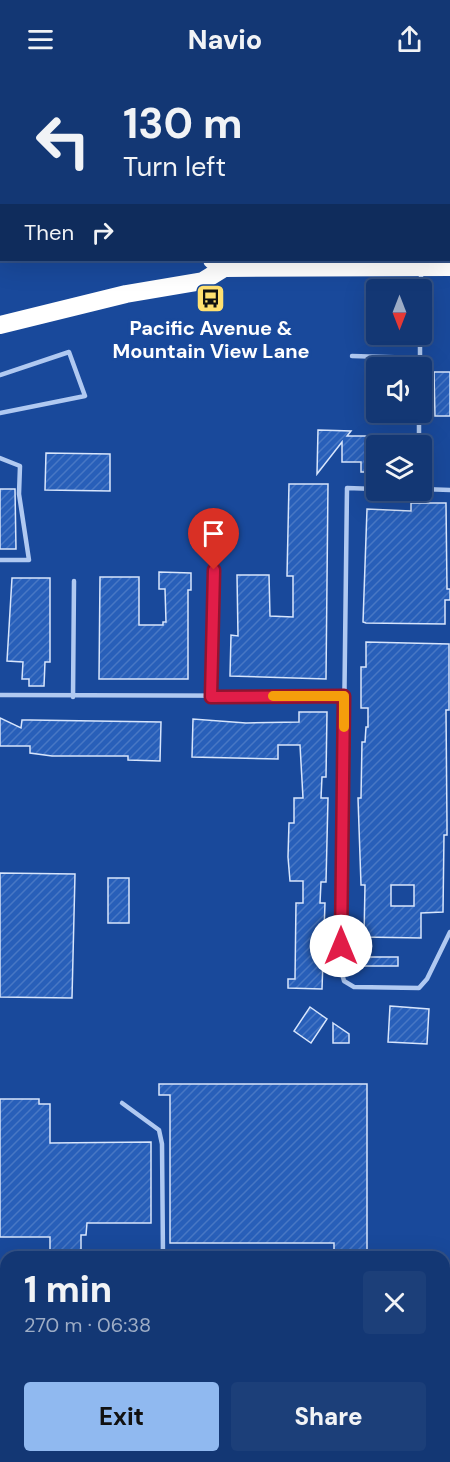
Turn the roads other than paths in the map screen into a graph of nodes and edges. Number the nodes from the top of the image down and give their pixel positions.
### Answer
1 (220, 262) edge
2 (421, 267) junction
3 (450, 267) edge
4 (421, 279) edge
5 (0, 325) edge
6 (352, 356) dead end
7 (386, 357) edge
8 (0, 375) edge
9 (0, 413) edge
10 (0, 458) edge
11 (366, 489) edge
12 (432, 489) edge
13 (450, 490) edge
14 (0, 560) edge
15 (214, 570) dead end
16 (74, 582) dead end
17 (0, 695) edge
18 (344, 696) junction
19 (73, 697) junction
20 (211, 697) junction
21 (450, 932) edge
22 (122, 1103) dead end
23 (163, 1251) edge

1 - 2 highway
1 - 5 highway
2 - 3 highway
2 - 4 lane
6 - 7 lane
8 - 9 lane
10 - 14 lane
11 - 18 lane
12 - 13 lane
15 - 20 lane
16 - 19 lane
17 - 19 lane
18 - 20 lane
18 - 21 lane
19 - 20 lane
22 - 23 lane

